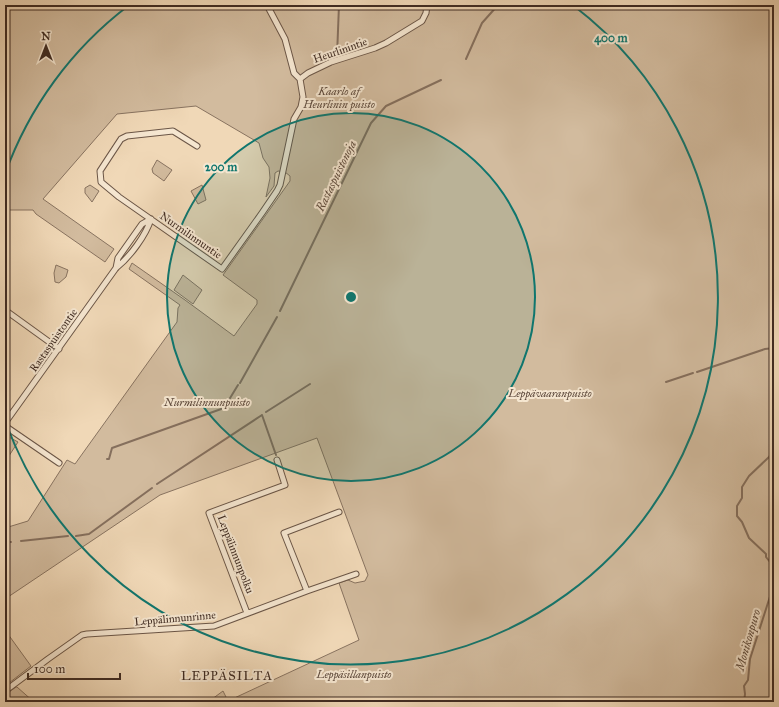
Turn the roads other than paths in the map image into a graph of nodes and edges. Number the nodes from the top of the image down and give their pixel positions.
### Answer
1 (267, 5) edge
2 (427, 5) edge
3 (300, 79) junction
4 (197, 146) dead end
5 (151, 219) junction
6 (5, 310) edge
7 (59, 349) junction
8 (5, 423) edge
9 (5, 426) edge
10 (277, 460) dead end
11 (59, 464) dead end
12 (340, 512) dead end
13 (356, 574) dead end
14 (307, 591) junction
15 (247, 613) junction
16 (5, 691) edge

1 - 3 street
2 - 3 street, Heurlinintie
3 - 5 street, Nurmilinnuntie
4 - 5 street, Nurmilinnuntie
5 - 7 street, Rastaspuistontie
6 - 7 street
7 - 8 street, Rastaspuistontie
9 - 11 street
10 - 15 street, Leppälinnunpolku
12 - 14 street
13 - 14 street, Leppälinnunrinne
14 - 15 street, Leppälinnunrinne
15 - 16 street, Leppälinnunrinne

